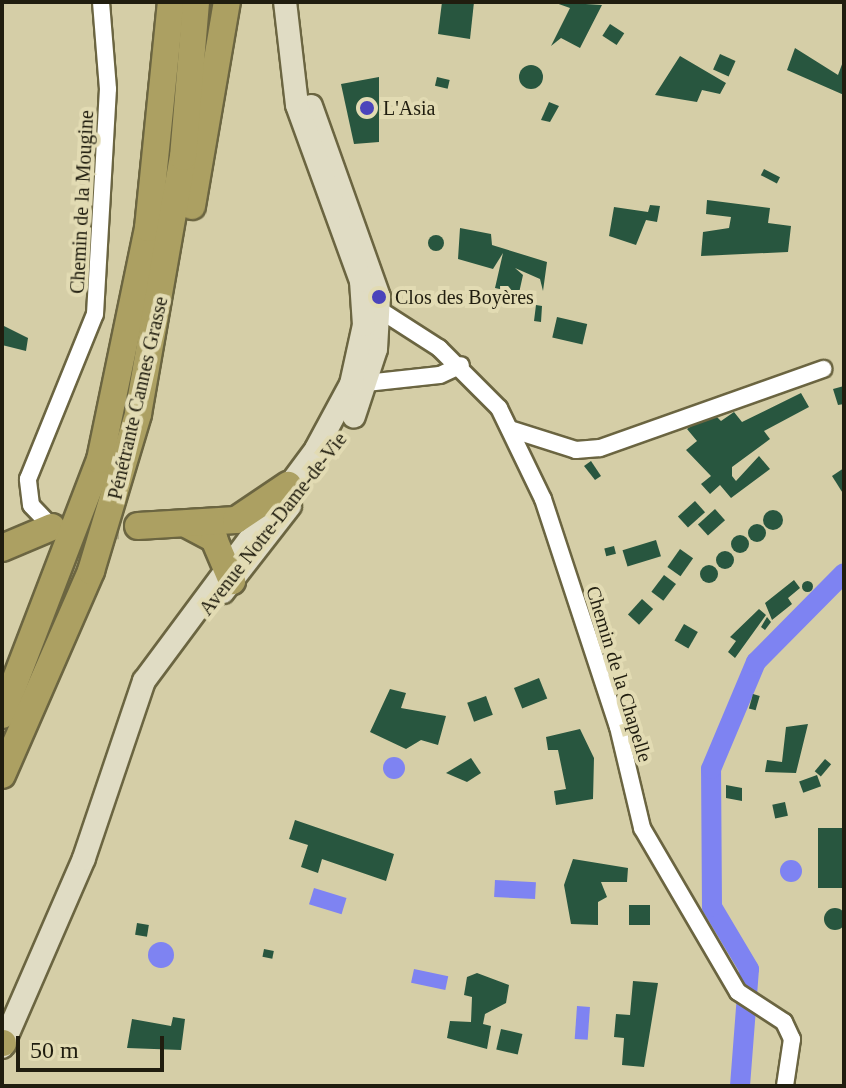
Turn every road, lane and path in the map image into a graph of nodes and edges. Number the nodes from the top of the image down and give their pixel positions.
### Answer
1 (101, 2) edge
2 (171, 2) edge
3 (196, 2) edge
4 (227, 2) edge
5 (285, 2) edge
6 (299, 2) edge
7 (371, 305) junction
8 (156, 337) junction
9 (461, 365) junction
10 (823, 369) dead end
11 (360, 384) junction
12 (512, 434) junction
13 (288, 485) junction
14 (188, 525) junction
15 (138, 526) tunnel mouth
16 (52, 527) joint
17 (2, 548) edge
18 (228, 572) junction
19 (2, 715) edge
20 (2, 775) edge
21 (2, 1044) edge
22 (785, 1086) edge

1 - 16 street, Chemin de la Mougine
2 - 19 highway, Pénétrante Cannes Grasse
3 - 8 highway, Pénétrante Cannes Grasse
4 - 8 highway
5 - 7 main road, Avenue Notre-Dame-de-Vie
6 - 7 main road, Avenue Notre-Dame-de-Vie
7 - 9 street, Chemin de la Chapelle
7 - 11 main road, Avenue Notre-Dame-de-Vie
8 - 20 highway, Pénétrante Cannes Grasse
9 - 11 street
9 - 12 street, Chemin de la Chapelle
10 - 12 street
11 - 13 main road, Avenue Notre-Dame-de-Vie
11 - 18 main road, Avenue Notre-Dame-de-Vie
12 - 22 street, Chemin de la Chapelle
13 - 14 highway
13 - 18 main road, Avenue Notre-Dame-de-Vie
14 - 15 highway
14 - 18 highway
16 - 17 highway
18 - 21 main road, Avenue Notre-Dame-de-Vie

